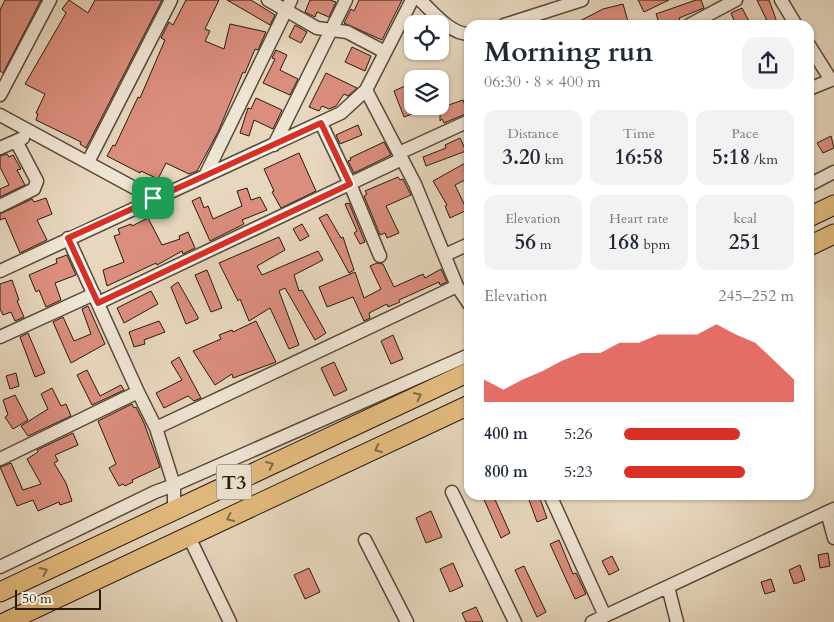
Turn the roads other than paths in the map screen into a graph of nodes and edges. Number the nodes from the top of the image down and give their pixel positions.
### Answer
1 (50, 0) edge
2 (171, 0) edge
3 (268, 0) edge
4 (346, 0) edge
5 (412, 0) edge
6 (420, 0) edge
7 (582, 0) edge
8 (736, 0) edge
9 (781, 0) edge
10 (721, 4) edge
11 (289, 5) edge
12 (520, 20) edge
13 (712, 20) edge
14 (793, 20) edge
15 (330, 31) junction
16 (464, 34) edge
17 (385, 52) junction
18 (814, 53) edge
19 (833, 82) edge
20 (814, 88) edge
21 (366, 90) junction
22 (0, 95) edge
23 (0, 115) edge
24 (321, 123) junction
25 (464, 124) edge
26 (33, 133) junction
27 (16, 141) junction
28 (274, 145) junction
29 (0, 148) edge
30 (401, 156) junction
31 (88, 162) junction
32 (834, 172) edge
33 (205, 176) junction
34 (814, 182) edge
35 (350, 184) junction
36 (153, 198) junction
37 (834, 205) edge
38 (0, 206) edge
39 (814, 215) edge
40 (834, 234) edge
41 (68, 238) junction
42 (814, 244) edge
43 (464, 246) edge
44 (445, 255) junction
45 (380, 256) dead end
46 (0, 270) edge
47 (457, 286) junction
48 (464, 296) edge
49 (96, 299) junction
50 (0, 337) edge
51 (464, 357) edge
52 (464, 374) edge
53 (138, 392) junction
54 (464, 407) edge
55 (156, 428) junction
56 (0, 459) edge
57 (174, 485) junction
58 (452, 492) dead end
59 (552, 500) edge
60 (174, 510) junction
61 (830, 511) edge
62 (189, 537) junction
63 (834, 538) edge
64 (364, 540) dead end
65 (0, 567) edge
66 (668, 587) junction
67 (0, 592) edge
68 (605, 616) junction
69 (6, 622) edge
70 (230, 622) edge
71 (407, 622) edge
72 (515, 622) edge
73 (592, 622) edge
74 (677, 622) edge

1 - 22 street
2 - 31 street
3 - 11 street
4 - 15 street
5 - 17 street
6 - 16 street
7 - 12 street
8 - 10 street
9 - 14 street
10 - 13 street
11 - 15 street
11 - 33 street
15 - 17 street
15 - 28 street
17 - 21 street
18 - 19 street
19 - 20 street
21 - 24 street
21 - 30 street
23 - 26 street
24 - 28 street
24 - 35 street
25 - 30 street
26 - 27 street
26 - 31 street
27 - 29 street
27 - 38 street
28 - 33 street
30 - 35 street
30 - 44 street
31 - 36 street
32 - 34 street
33 - 36 street
35 - 45 street
35 - 49 street
36 - 41 street
37 - 39 highway
40 - 42 highway
41 - 46 street
41 - 49 street
43 - 44 street
44 - 47 street
47 - 48 street
47 - 55 street
49 - 50 street
49 - 53 street
51 - 57 street
60 -> 52 highway, T3
53 - 55 street
53 - 56 street
54 -> 62 highway, T3
55 - 57 street
57 - 60 street
57 - 65 street
58 - 72 street
59 - 68 street
67 -> 60 highway, T3
61 - 63 street
61 - 66 street
62 - 69 highway, T3
62 - 70 street
64 - 71 street
66 - 68 street
66 - 74 street
68 - 73 street

